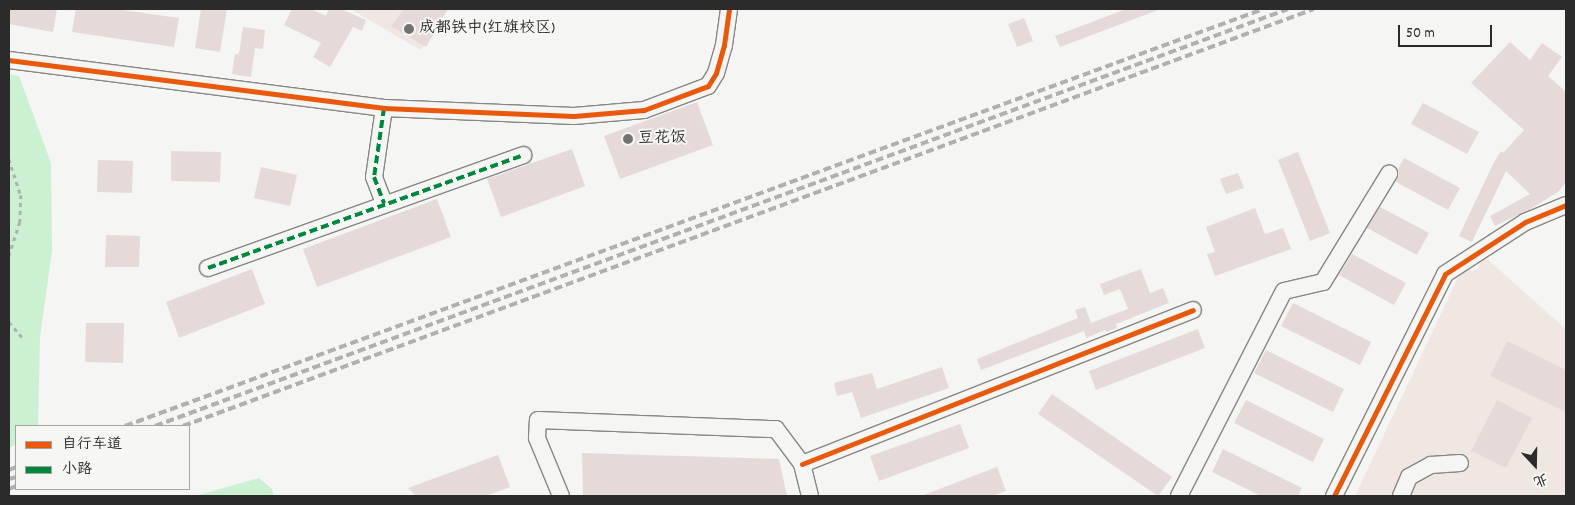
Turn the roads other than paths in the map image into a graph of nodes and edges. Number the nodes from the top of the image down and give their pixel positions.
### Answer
1 (729, 9) edge
2 (9, 60) edge
3 (384, 108) junction
4 (523, 155) dead end
5 (1390, 174) dead end
6 (384, 203) junction
7 (1566, 205) edge
8 (208, 268) dead end
9 (1193, 310) dead end
10 (1460, 463) dead end
11 (802, 464) junction
12 (561, 496) edge
13 (810, 496) edge
14 (1179, 496) edge
15 (1334, 496) edge
16 (1401, 496) edge

1 - 3 street
2 - 3 street
3 - 6 street
4 - 6 street
5 - 14 street
6 - 8 street
7 - 15 street
9 - 11 street
10 - 16 street
11 - 12 street
11 - 13 street

